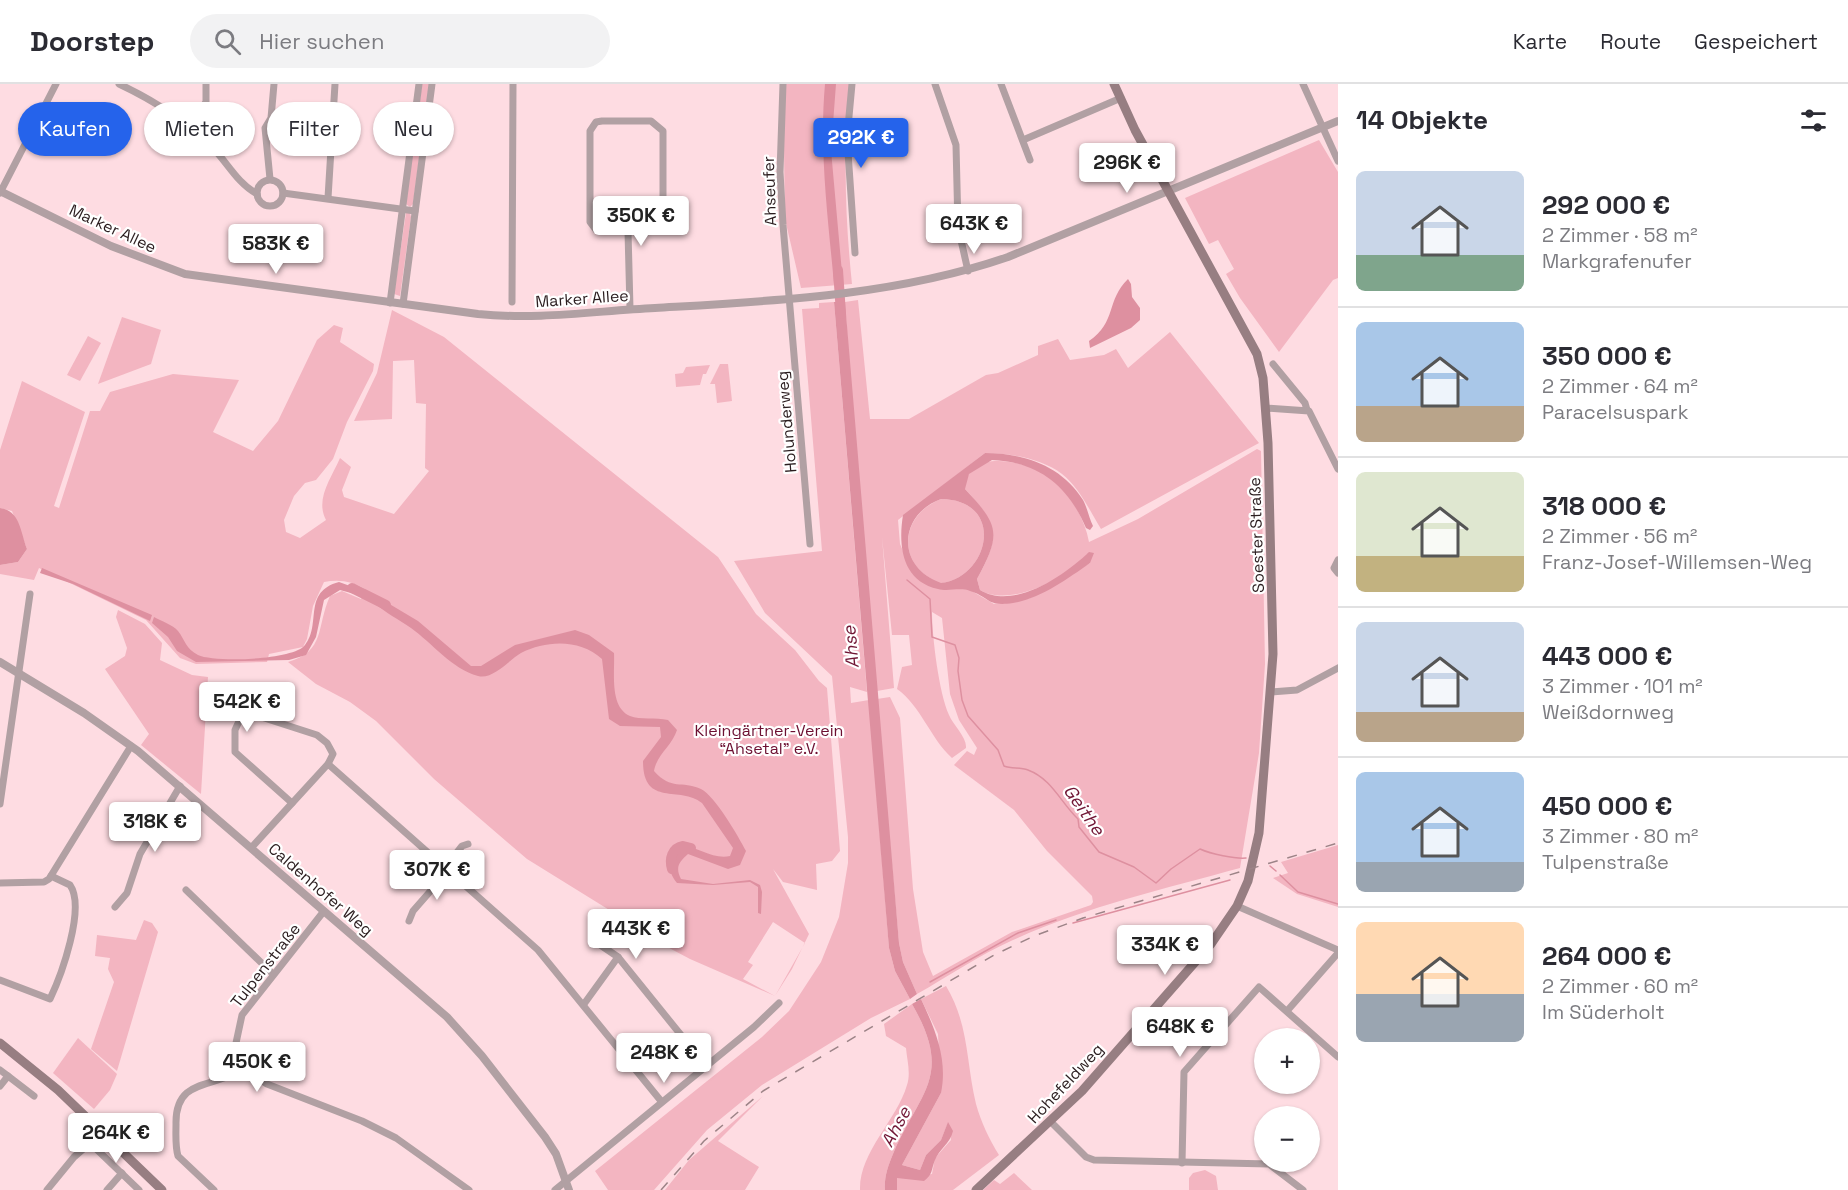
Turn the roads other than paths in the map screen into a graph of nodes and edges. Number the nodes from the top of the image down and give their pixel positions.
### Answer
1 (56, 84) edge
2 (119, 84) edge
3 (206, 84) edge
4 (274, 84) edge
5 (335, 84) edge
6 (419, 84) edge
7 (432, 84) edge
8 (513, 84) edge
9 (783, 84) edge
10 (852, 84) edge
11 (935, 84) edge
12 (1001, 84) edge
13 (1114, 84) edge
14 (1303, 84) edge
15 (1121, 98) junction
16 (154, 102) edge
17 (206, 102) edge
18 (1338, 121) edge
19 (848, 123) junction
20 (1322, 127) junction
21 (847, 138) junction
22 (1023, 140) junction
23 (220, 156) edge
24 (1030, 160) dead end
25 (1338, 161) edge
26 (270, 179) junction
27 (1168, 191) junction
28 (0, 192) edge
29 (283, 193) junction
30 (257, 194) junction
31 (328, 198) junction
32 (402, 209) junction
33 (415, 211) junction
34 (628, 231) junction
35 (855, 253) dead end
36 (968, 271) junction
37 (789, 297) junction
38 (512, 302) dead end
39 (396, 304) junction
40 (630, 309) junction
41 (1274, 364) dead end
42 (1266, 408) junction
43 (1307, 410) junction
44 (1335, 456) edge
45 (1338, 469) edge
46 (810, 544) dead end
47 (1338, 560) edge
48 (1338, 573) edge
49 (30, 594) dead end
50 (0, 662) edge
51 (1338, 668) edge
52 (18, 672) junction
53 (1271, 692) junction
54 (131, 746) junction
55 (328, 764) junction
56 (3, 765) edge
57 (180, 786) junction
58 (292, 803) junction
59 (0, 804) edge
60 (468, 844) dead end
61 (251, 848) junction
62 (446, 869) junction
63 (51, 876) junction
64 (0, 883) edge
65 (186, 890) dead end
66 (1237, 906) junction
67 (115, 907) dead end
68 (324, 912) junction
69 (409, 921) dead end
70 (593, 940) dead end
71 (1338, 952) edge
72 (618, 957) junction
73 (273, 974) junction
74 (0, 980) edge
75 (779, 1003) dead end
76 (584, 1004) junction
77 (1287, 1011) junction
78 (685, 1040) dead end
79 (0, 1043) edge
80 (1338, 1057) edge
81 (245, 1068) junction
82 (0, 1070) edge
83 (8, 1076) junction
84 (0, 1086) edge
85 (34, 1096) dead end
86 (661, 1101) junction
87 (1052, 1122) junction
88 (1182, 1162) junction
89 (122, 1173) junction
90 (566, 1181) junction
91 (48, 1190) edge
92 (107, 1190) edge
93 (140, 1190) edge
94 (162, 1190) edge
95 (214, 1190) edge
96 (469, 1190) edge
97 (555, 1190) edge
98 (569, 1190) edge
99 (976, 1190) edge
100 (1303, 1190) edge

1 - 28 street
2 - 16 street
3 - 17 street
4 - 26 street
5 - 31 street
6 - 32 street
7 - 33 street
8 - 38 street
9 - 37 street, Ahseufer
10 - 19 street
11 - 36 street
12 - 22 street
13 - 15 main road, Soester Straße
14 - 20 street
15 - 22 street
15 - 27 main road, Soester Straße
18 - 20 street, Marker Allee
19 - 21 street
19 - 21 street
20 - 25 street
20 - 27 street, Marker Allee
21 - 35 street
22 - 24 street
23 - 30 street
26 - 29 street
26 - 30 street
27 - 36 street, Marker Allee
27 - 42 main road, Soester Straße
28 - 39 street, Marker Allee
29 - 30 street
29 - 31 street
31 - 32 street
32 - 33 street
32 - 39 street
33 - 39 street
34 - 34 street
34 - 40 street
36 - 37 street, Marker Allee
37 - 40 street, Marker Allee
37 - 46 street, Holunderweg
39 - 40 street, Marker Allee
41 - 43 street
42 - 43 street
42 - 53 main road, Soester Straße
43 - 44 street
44 - 45 street
47 - 48 street
49 - 52 street
50 - 52 street, Caldenhofer Weg
51 - 53 street
52 - 54 street, Caldenhofer Weg
52 - 56 street
53 - 66 main road, Soester Straße
54 - 57 street, Caldenhofer Weg
54 - 63 street
55 - 58 street
55 - 58 street
55 - 62 street
56 - 59 street
57 - 61 street, Caldenhofer Weg
57 - 67 street
58 - 61 street
60 - 62 street
61 - 68 street, Caldenhofer Weg
62 - 69 street
62 - 76 street
63 - 64 street
63 - 74 street
65 - 73 street
66 - 71 street
66 - 87 main road, Hohefeldweg
68 - 73 street, Tulpenstraße
68 - 90 street, Caldenhofer Weg
70 - 72 street
71 - 77 street
72 - 76 street
72 - 78 street
73 - 81 street, Tulpenstraße
75 - 86 street
76 - 86 street
77 - 80 street
77 - 88 street
79 - 94 main road
81 - 95 street
81 - 96 street
82 - 83 street
83 - 84 street
83 - 85 street
86 - 90 street
87 - 88 street
87 - 99 main road, Hohefeldweg
88 - 100 street
89 - 91 street
89 - 92 street
89 - 93 street
90 - 97 street
90 - 98 street, Caldenhofer Weg

